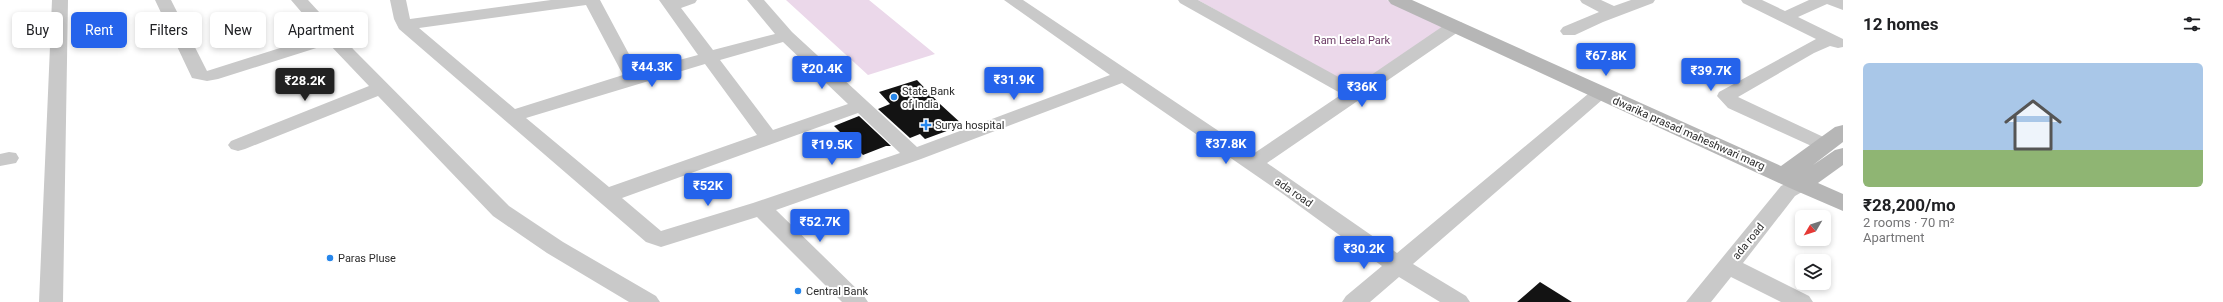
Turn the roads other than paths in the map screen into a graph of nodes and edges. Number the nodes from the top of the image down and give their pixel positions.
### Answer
1 (60, 0) edge
2 (163, 0) edge
3 (299, 0) edge
4 (398, 0) edge
5 (588, 0) edge
6 (592, 0) edge
7 (689, 0) edge
8 (755, 0) edge
9 (1012, 0) edge
10 (1186, 0) edge
11 (1397, 0) edge
12 (1588, 0) edge
13 (1647, 0) edge
14 (1749, 0) edge
15 (1823, 0) edge
16 (1832, 0) edge
17 (669, 3) edge
18 (1843, 5) edge
19 (310, 12) edge
20 (1612, 12) junction
21 (1785, 18) junction
22 (405, 25) junction
23 (1455, 26) junction
24 (1569, 31) dead end
25 (786, 36) junction
26 (1837, 42) edge
27 (299, 48) edge
28 (344, 48) edge
29 (709, 56) junction
30 (1124, 76) junction
31 (633, 78) junction
32 (382, 88) junction
33 (1602, 93) junction
34 (1356, 94) junction
35 (862, 105) junction
36 (511, 116) junction
37 (1843, 132) edge
38 (769, 138) junction
39 (238, 145) dead end
40 (1834, 150) edge
41 (914, 155) junction
42 (1252, 164) junction
43 (1792, 180) junction
44 (606, 196) junction
45 (1843, 203) edge
46 (761, 208) junction
47 (1397, 265) junction
48 (1728, 265) junction
49 (51, 302) edge
50 (648, 302) edge
51 (856, 302) edge
52 (1354, 302) edge
53 (1458, 302) edge
54 (1698, 302) edge
55 (1801, 302) edge

1 - 49 street
2 - 27 street
3 - 19 street
4 - 22 street
5 - 22 street
6 - 31 street
7 - 17 street
8 - 25 street
9 - 30 street, ada road
10 - 34 street
11 - 23 street, dwarika prasad maheshwari marg
12 - 20 street
13 - 20 street
14 - 21 street
15 - 21 street
16 - 18 street
17 - 29 street
20 - 24 street
21 - 26 street
22 - 36 street
23 - 33 street, dwarika prasad maheshwari marg
23 - 34 street
25 - 29 street
25 - 35 street
26 - 40 street
28 - 32 street
29 - 31 street
29 - 38 street
30 - 41 street
30 - 42 street, ada road
31 - 36 street
32 - 39 street
32 - 50 street
33 - 43 street, dwarika prasad maheshwari marg
33 - 47 street
34 - 42 street
35 - 38 street
35 - 41 street
36 - 44 street
37 - 40 street
38 - 44 street
40 - 43 street
41 - 46 street
42 - 47 street, ada road
43 - 45 street, dwarika prasad maheshwari marg
43 - 48 street, ada road
44 - 46 street
46 - 51 street
47 - 52 street
47 - 53 street, ada road
48 - 54 street, ada road
48 - 55 street

